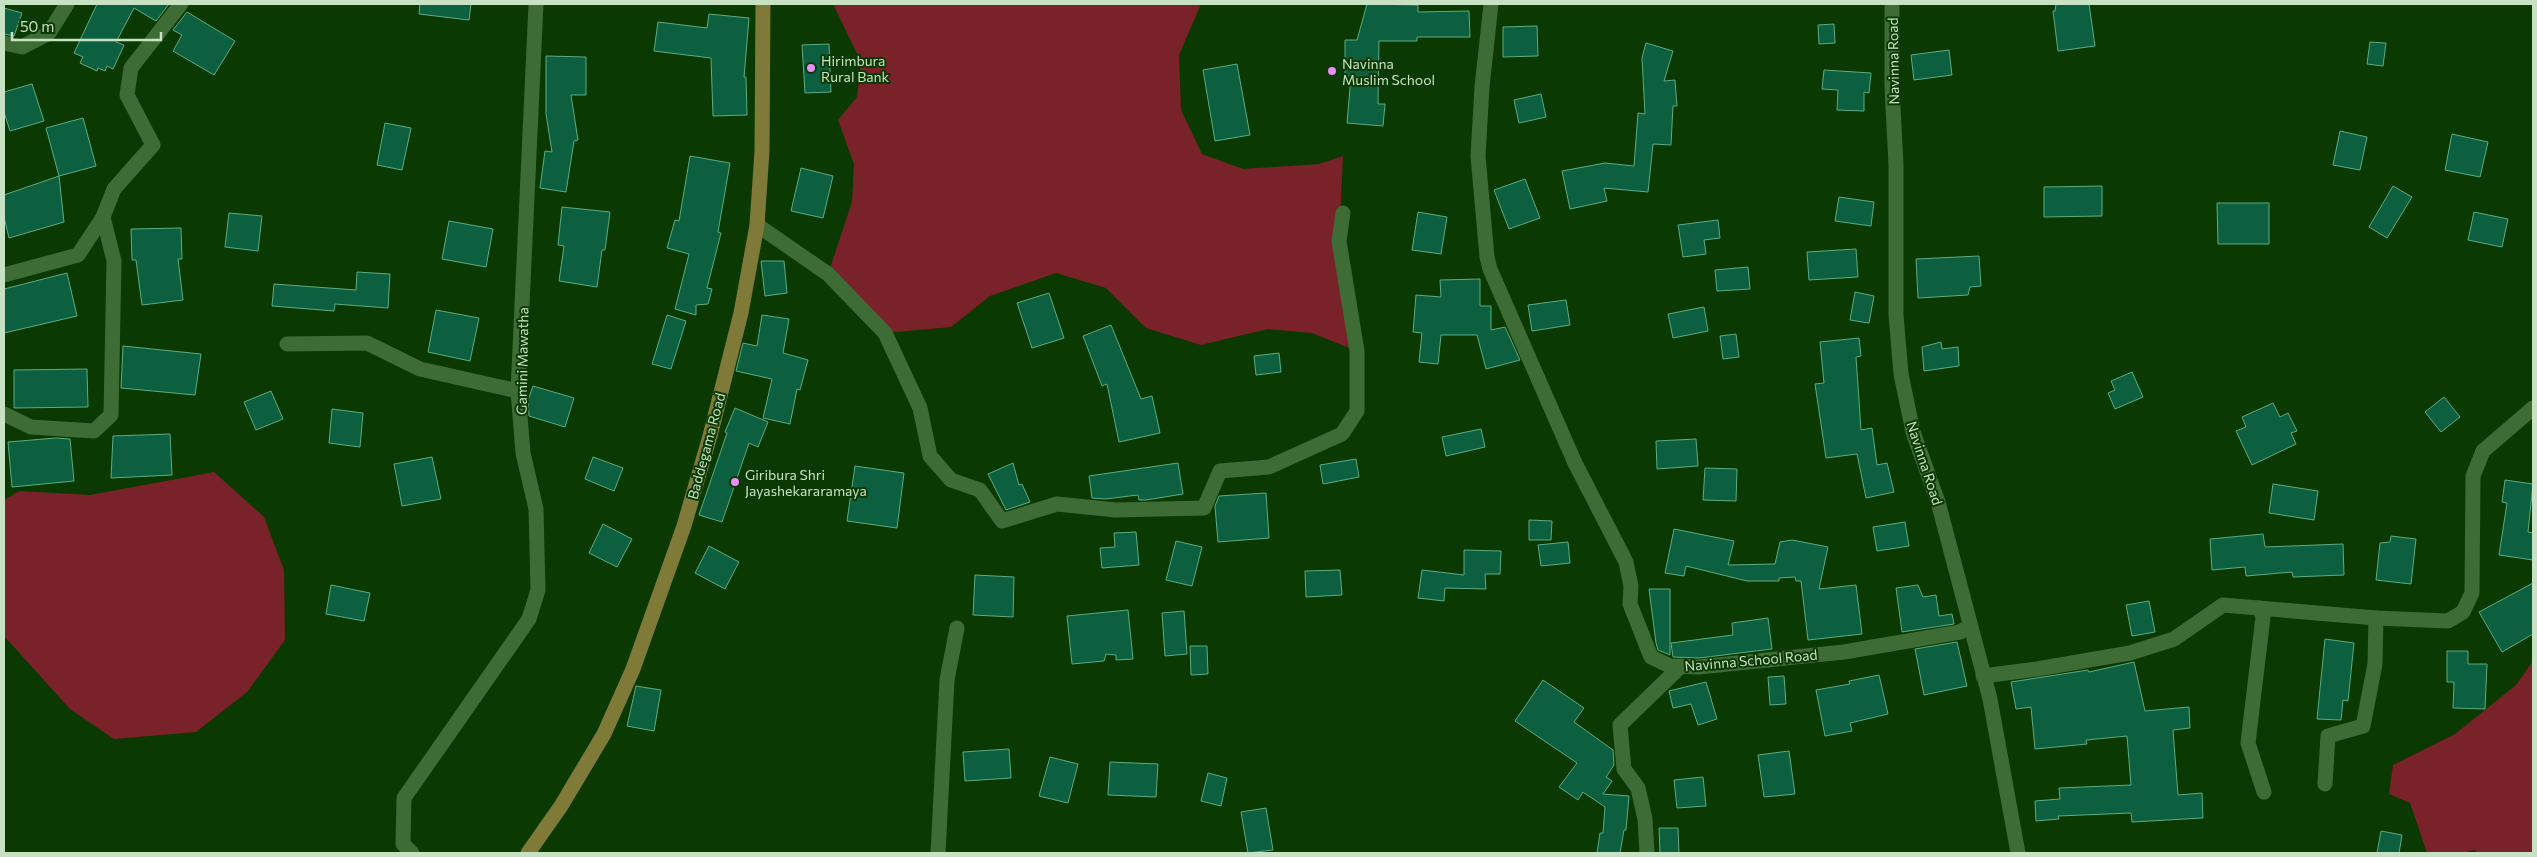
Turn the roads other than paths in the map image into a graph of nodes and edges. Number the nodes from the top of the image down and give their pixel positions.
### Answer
1 (67, 4) edge
2 (181, 4) edge
3 (536, 4) edge
4 (762, 4) edge
5 (1491, 4) edge
6 (1892, 4) edge
7 (4, 43) edge
8 (1343, 213) dead end
9 (103, 217) junction
10 (757, 224) junction
11 (4, 275) edge
12 (286, 344) dead end
13 (518, 391) junction
14 (2533, 408) edge
15 (4, 414) edge
16 (2259, 608) junction
17 (2376, 618) junction
18 (1970, 626) junction
19 (957, 628) dead end
20 (1681, 666) junction
21 (1983, 676) junction
22 (2325, 784) dead end
23 (2264, 792) dead end
24 (412, 853) edge
25 (528, 853) edge
26 (938, 853) edge
27 (1647, 853) edge
28 (2018, 853) edge

1 - 7 street
2 - 9 street
3 - 13 street, Gamini Mawatha
4 - 10 main road, Baddegama Road
5 - 20 street, Navinna School Road
6 - 18 street, Navinna Road
8 - 10 street
9 - 11 street
9 - 15 street
10 - 25 main road, Baddegama Road
12 - 13 street
13 - 24 street, Gamini Mawatha
14 - 17 street
16 - 17 street
16 - 21 street
16 - 23 street
17 - 22 street
18 - 20 street, Navinna School Road
18 - 21 street, Navinna Road
19 - 26 street
20 - 27 street
21 - 28 street, Navinna Road

